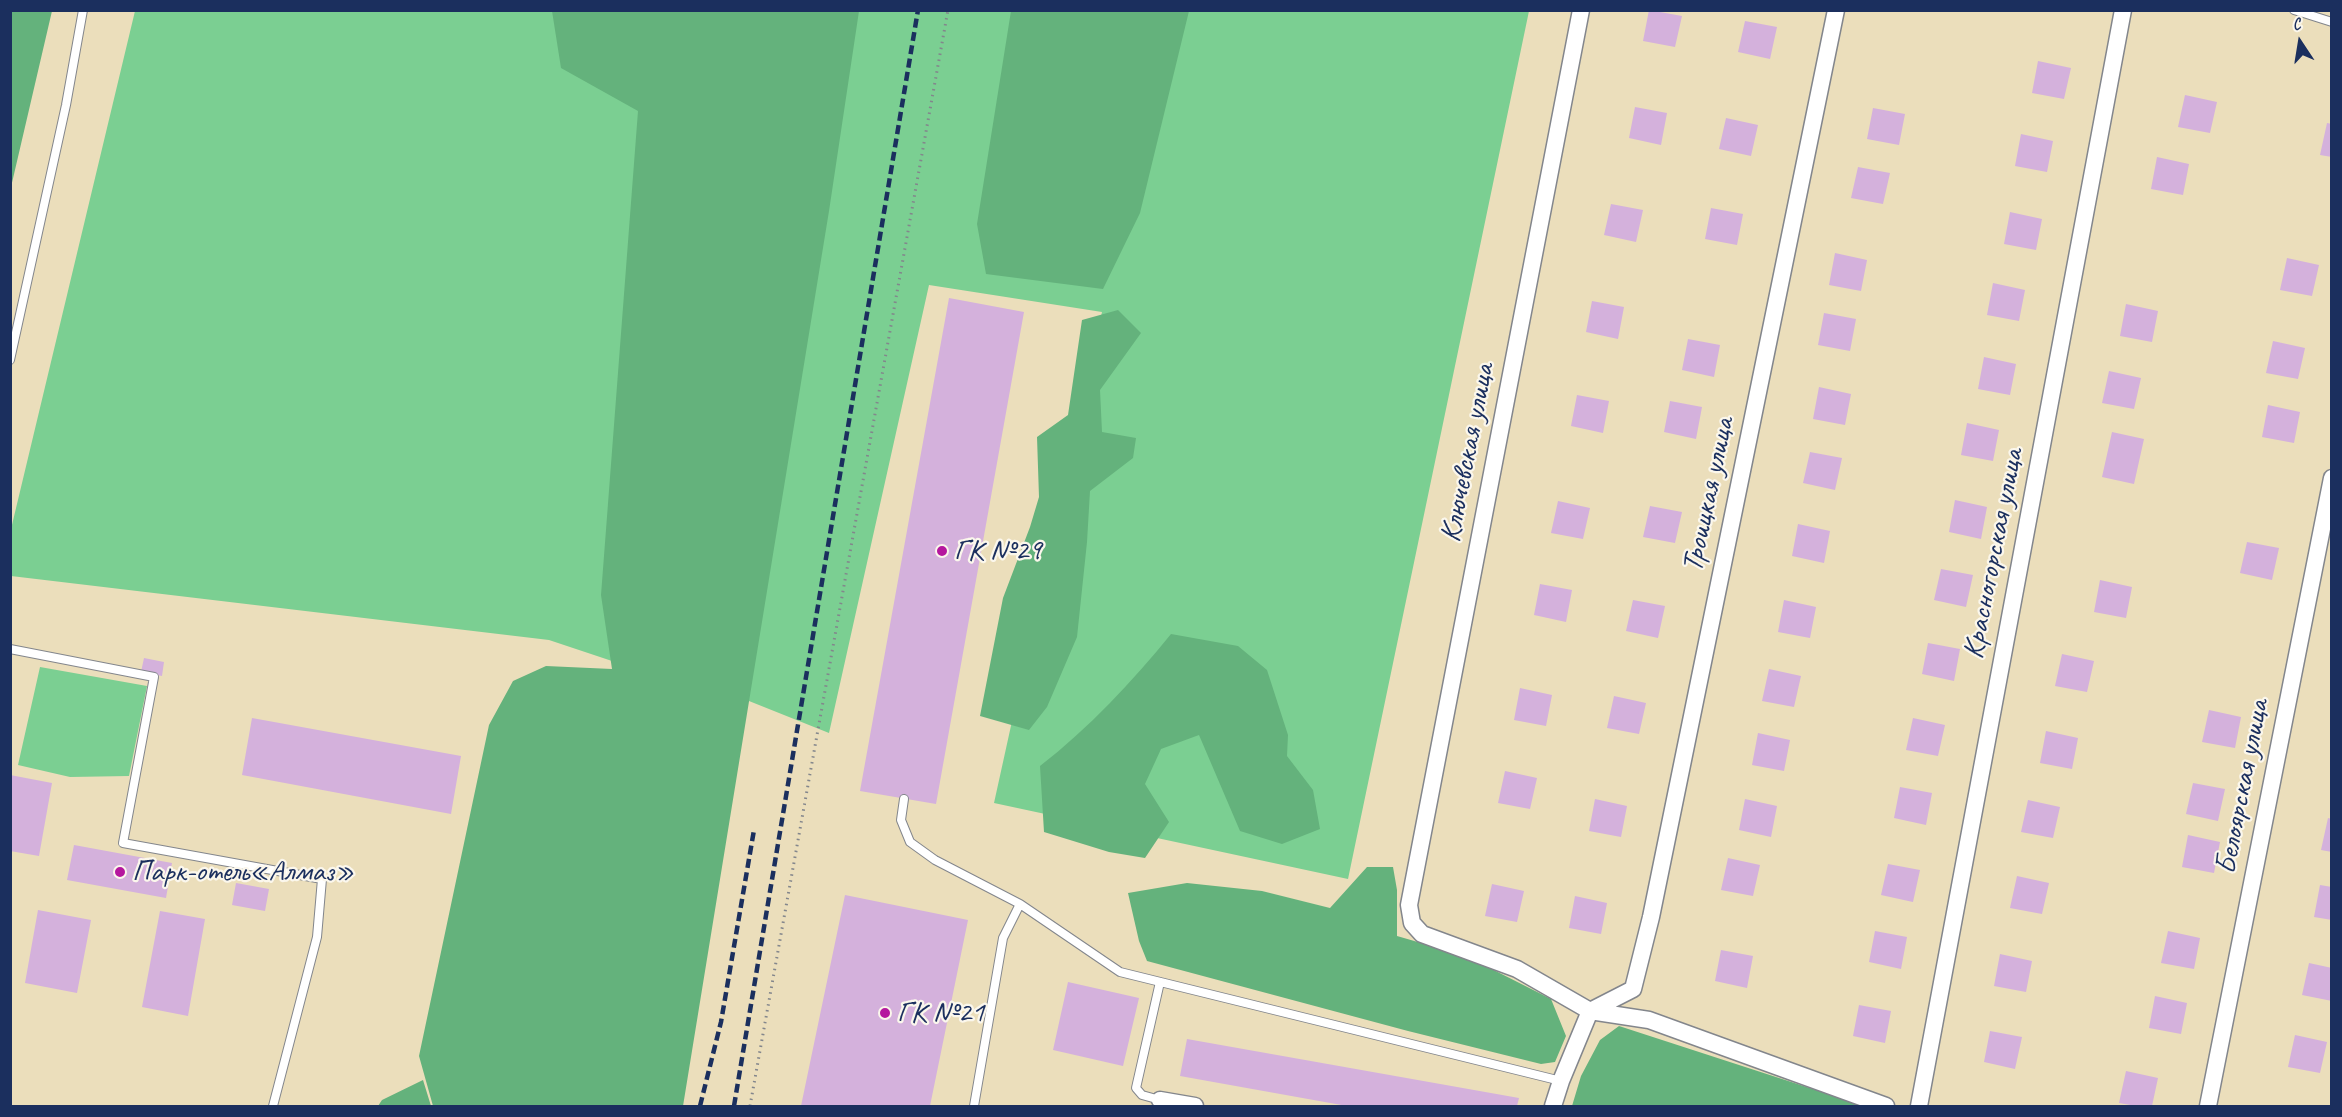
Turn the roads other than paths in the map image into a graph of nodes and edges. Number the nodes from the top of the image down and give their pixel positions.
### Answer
1 (83, 10) edge
2 (1581, 10) edge
3 (1836, 10) edge
4 (2123, 10) edge
5 (2294, 10) edge
6 (2331, 22) edge
7 (10, 360) edge
8 (2331, 478) edge
9 (10, 650) edge
10 (904, 799) dead end
11 (1020, 904) junction
12 (1160, 982) junction
13 (1590, 1011) junction
14 (1561, 1081) junction
15 (1160, 1100) joint
16 (1194, 1106) edge
17 (273, 1107) edge
18 (974, 1107) edge
19 (1553, 1107) edge
20 (1886, 1107) edge
21 (1919, 1107) edge
22 (2208, 1107) edge

1 - 7 lane
2 - 13 street, Ключевская улица
3 - 13 street, Троицкая улица
4 - 21 street, Красногорская улица
5 - 6 lane
8 - 22 street, Белоярская улица
9 - 17 lane
10 - 11 lane
11 - 12 lane
11 - 18 lane
12 - 14 lane
12 - 15 lane
13 - 14 street
13 - 20 street
14 - 19 street
15 - 16 street

